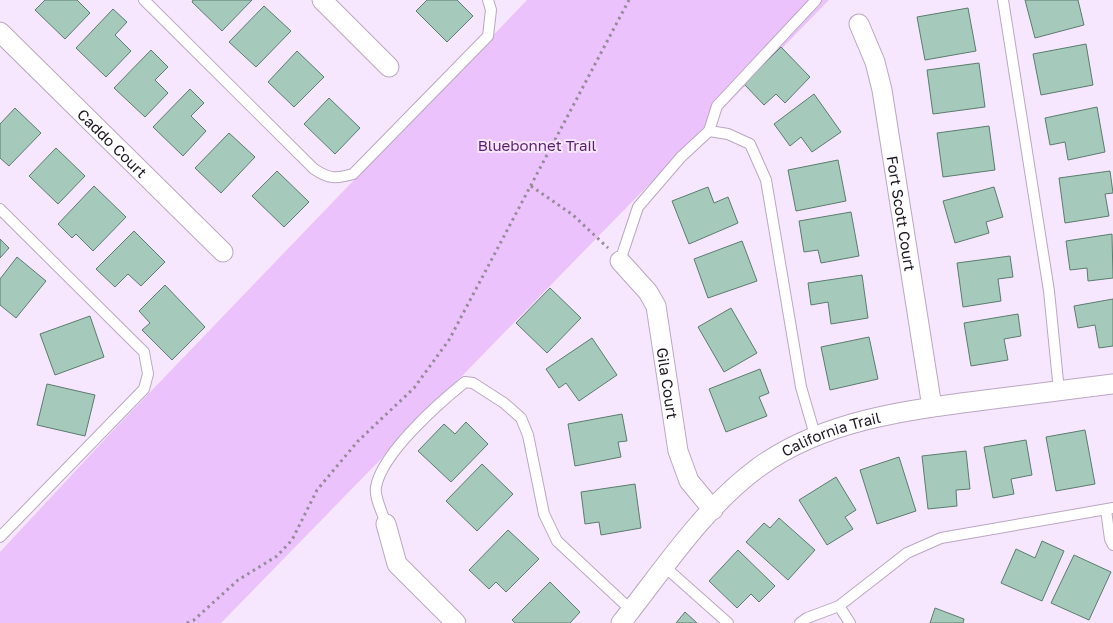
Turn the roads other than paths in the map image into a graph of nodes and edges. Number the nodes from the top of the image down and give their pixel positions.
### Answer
1 (144, 0) edge
2 (322, 0) edge
3 (488, 0) edge
4 (816, 0) edge
5 (1003, 0) edge
6 (859, 24) dead end
7 (0, 32) edge
8 (388, 67) dead end
9 (709, 131) junction
10 (0, 209) edge
11 (223, 252) dead end
12 (620, 261) joint
13 (1113, 384) edge
14 (1058, 391) junction
15 (932, 407) junction
16 (815, 435) junction
17 (1110, 509) edge
18 (713, 510) junction
19 (386, 524) joint
20 (0, 537) edge
21 (1113, 545) edge
22 (665, 567) junction
23 (839, 606) junction
24 (626, 617) edge
25 (456, 623) edge
26 (728, 623) edge
27 (800, 623) edge
28 (850, 623) edge

1 - 3 lane
2 - 8 street
4 - 9 lane
5 - 14 lane
6 - 15 street, Fort Scott Court
7 - 11 street, Caddo Court
9 - 12 lane
9 - 16 lane
10 - 20 lane
12 - 18 street, Gila Court
13 - 14 street, California Trail
14 - 15 street, California Trail
15 - 16 street, California Trail
16 - 18 street, California Trail
17 - 21 lane
17 - 23 lane
18 - 22 street, California Trail
19 - 24 lane
19 - 25 street
22 - 24 street, California Trail
22 - 26 lane
23 - 27 lane
23 - 28 lane

